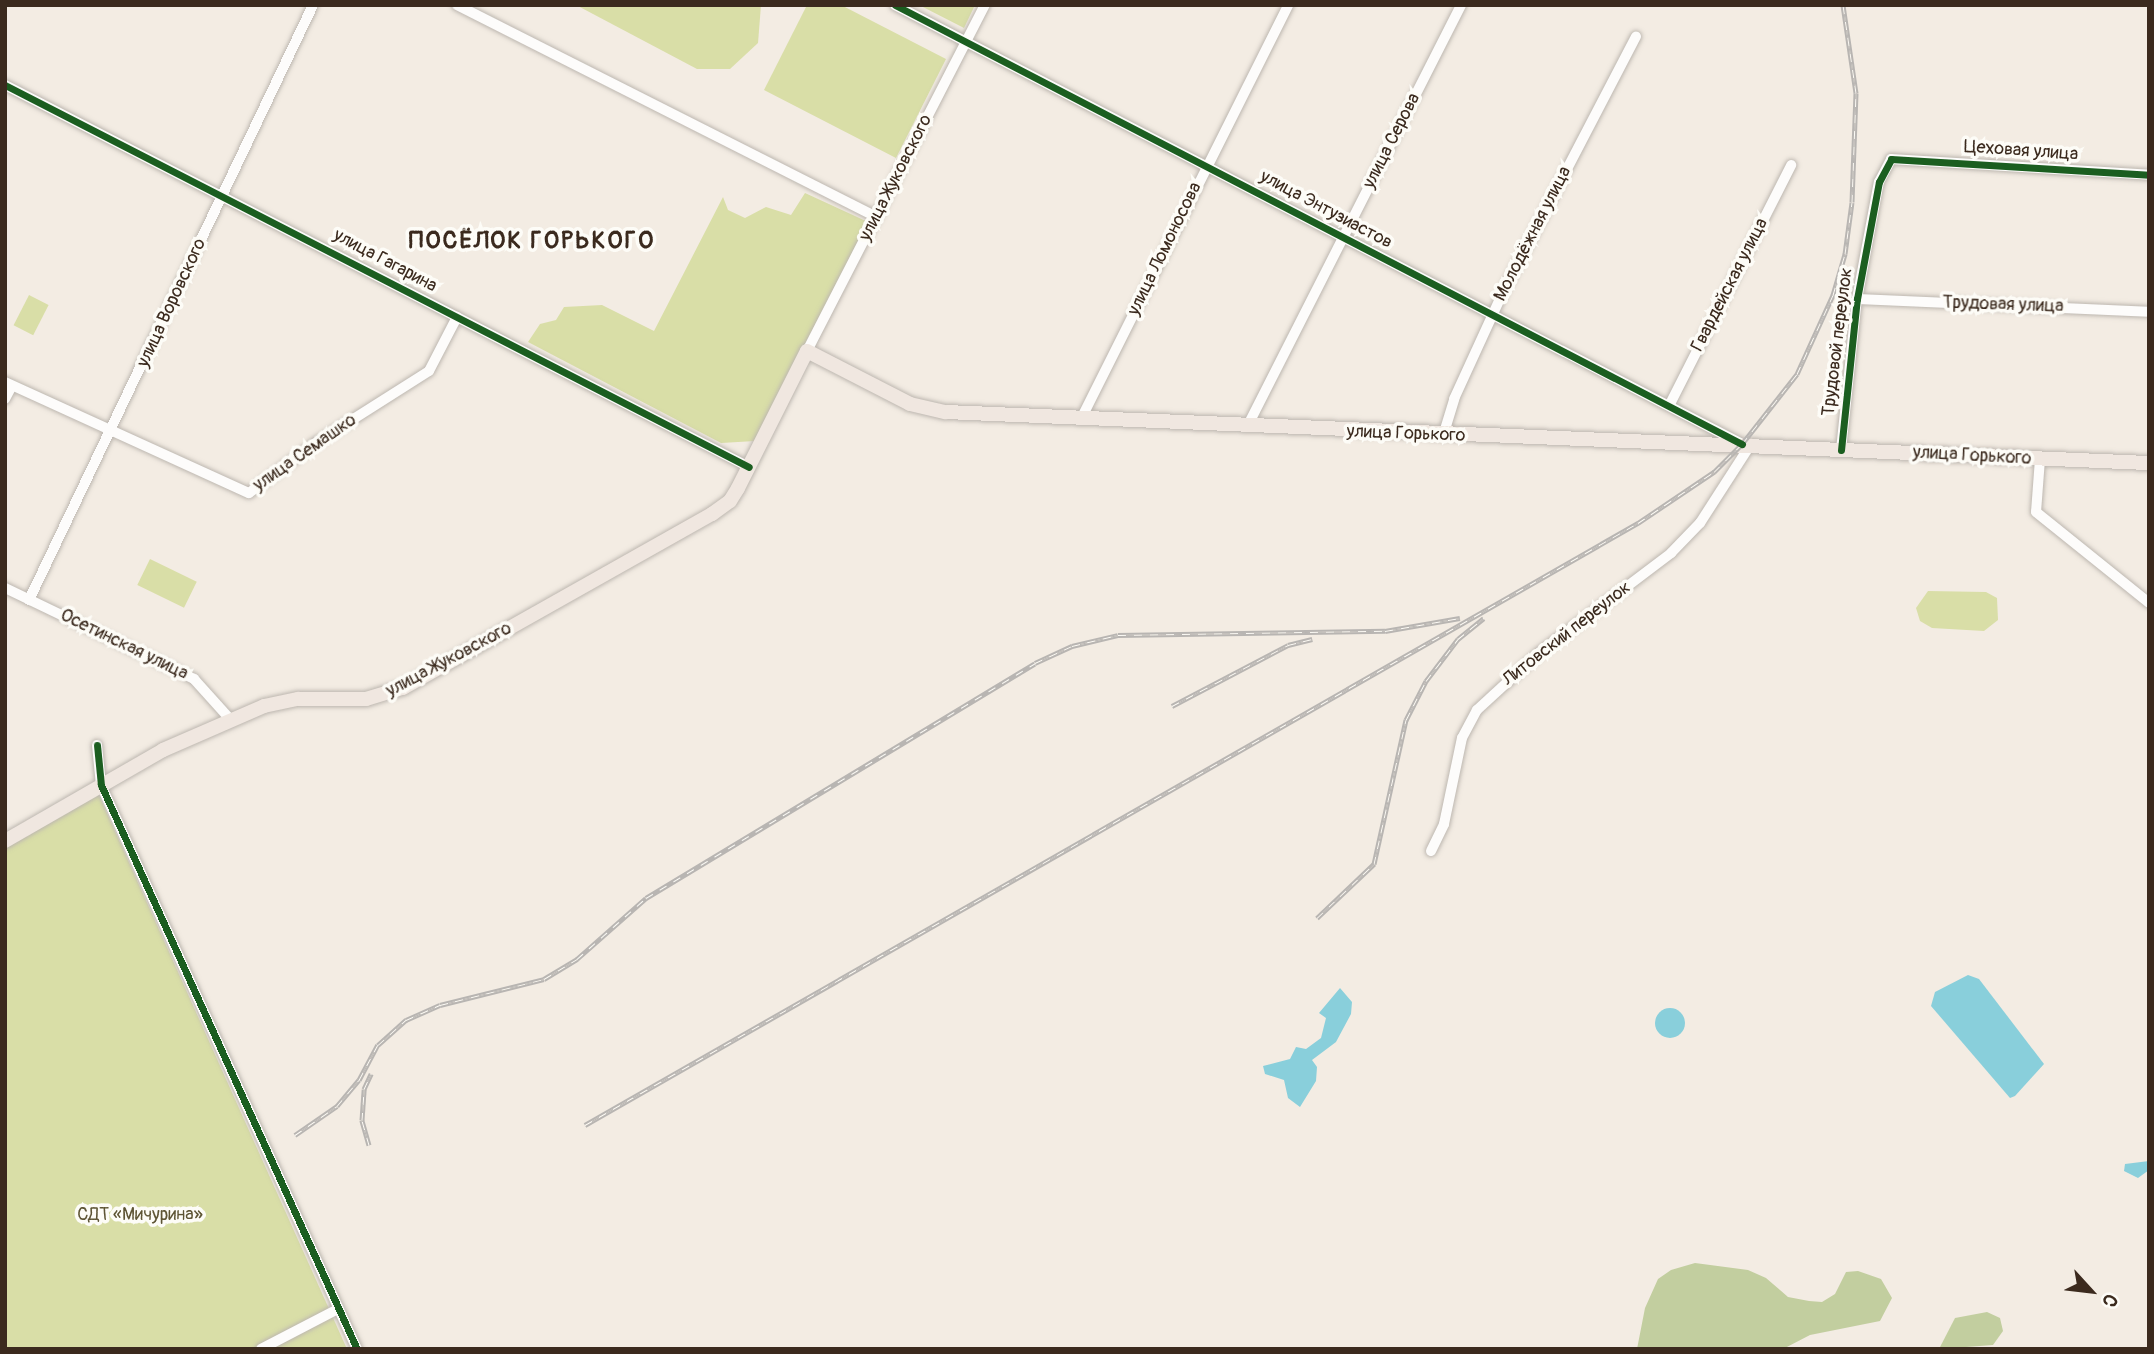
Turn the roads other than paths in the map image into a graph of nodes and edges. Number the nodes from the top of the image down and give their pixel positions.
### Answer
1 (313, 5) edge
2 (457, 5) edge
3 (895, 5) edge
4 (985, 5) edge
5 (1288, 5) edge
6 (1461, 5) edge
7 (1636, 37) dead end
8 (967, 41) junction
9 (5, 85) edge
10 (1891, 159) joint
11 (1207, 165) junction
12 (1791, 166) dead end
13 (2149, 175) edge
14 (223, 195) junction
15 (876, 217) junction
16 (1343, 237) junction
17 (1857, 299) junction
18 (2149, 312) edge
19 (1492, 314) junction
20 (457, 317) junction
21 (807, 351) junction
22 (9, 384) edge
23 (5, 399) edge
24 (1670, 404) junction
25 (1081, 418) junction
26 (1247, 427) junction
27 (112, 429) junction
28 (1443, 436) junction
29 (1747, 444) junction
30 (1841, 450) junction
31 (2040, 459) junction
32 (2149, 463) edge
33 (749, 467) junction
34 (5, 588) edge
35 (29, 600) junction
36 (2149, 603) edge
37 (230, 719) junction
38 (97, 745) dead end
39 (101, 785) junction
40 (5, 841) edge
41 (1430, 851) dead end
42 (338, 1310) junction
43 (261, 1349) edge
44 (357, 1349) edge

1 - 14 street, улица Воровского
2 - 15 street
3 - 8 street, улица Энтузиастов
4 - 8 street, улица Жуковского
5 - 11 street, улица Ломоносова
6 - 16 street, улица Серова
7 - 19 street, Молодёжная улица
8 - 11 street, улица Энтузиастов
8 - 15 street, улица Жуковского
9 - 14 street, улица Гагарина
10 - 13 street, Цеховая улица
10 - 17 street, Трудовой переулок
11 - 16 street, улица Энтузиастов
11 - 25 street, улица Ломоносова
12 - 24 street, Гвардейская улица
14 - 20 street, улица Гагарина
14 - 27 street, улица Воровского
15 - 21 street, улица Жуковского
16 - 19 street, улица Энтузиастов
16 - 26 street, улица Серова
17 - 18 street, Трудовая улица
17 - 30 street, Трудовой переулок
19 - 24 street, улица Энтузиастов
19 - 28 street, Молодёжная улица
20 - 27 street, улица Семашко
20 - 33 street, улица Гагарина
21 - 25 main road, улица Горького
21 - 33 main road
22 - 23 street
22 - 27 street, улица Семашко
24 - 29 street, улица Энтузиастов
25 - 26 main road, улица Горького
26 - 28 main road, улица Горького
27 - 35 street, улица Воровского
28 - 29 main road, улица Горького
29 - 30 main road, улица Горького
29 - 41 street, Литовский переулок
30 - 31 main road, улица Горького
31 - 32 main road, улица Горького
31 - 36 street
33 - 37 main road, улица Жуковского
34 - 35 street, Осетинская улица
35 - 37 street, Осетинская улица
37 - 39 main road, улица Жуковского
38 - 39 street
39 - 40 main road, улица Жуковского
39 - 42 street
42 - 43 street
42 - 44 street

